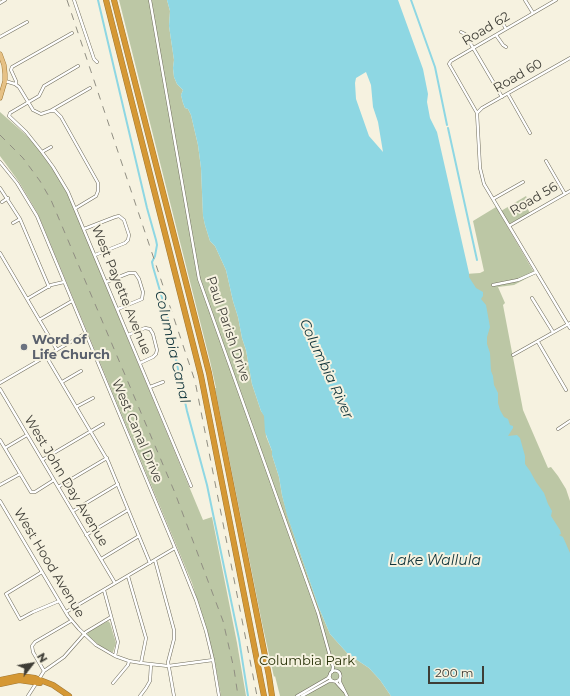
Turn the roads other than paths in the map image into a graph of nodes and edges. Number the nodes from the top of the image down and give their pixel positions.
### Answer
1 (5, 0) edge
2 (74, 0) edge
3 (106, 0) edge
4 (114, 0) edge
5 (150, 0) edge
6 (525, 0) edge
7 (556, 0) edge
8 (0, 3) edge
9 (533, 13) junction
10 (500, 18) dead end
11 (27, 22) dead end
12 (506, 28) junction
13 (461, 32) dead end
14 (72, 33) dead end
15 (496, 34) junction
16 (0, 37) edge
17 (506, 47) dead end
18 (473, 48) junction
19 (0, 54) edge
20 (570, 58) edge
21 (97, 62) dead end
22 (78, 66) dead end
23 (5, 81) junction
24 (16, 84) junction
25 (90, 88) dead end
26 (508, 94) junction
27 (502, 97) junction
28 (0, 98) edge
29 (28, 102) junction
30 (50, 111) junction
31 (477, 113) junction
32 (530, 133) dead end
33 (51, 147) dead end
34 (42, 152) junction
35 (546, 161) dead end
36 (0, 162) edge
37 (522, 182) dead end
38 (0, 188) edge
39 (570, 191) edge
40 (565, 194) junction
41 (8, 198) junction
42 (493, 199) junction
43 (2, 202) dead end
44 (76, 208) junction
45 (20, 219) junction
46 (13, 223) dead end
47 (509, 226) junction
48 (84, 229) junction
49 (30, 242) junction
50 (26, 243) dead end
51 (0, 253) edge
52 (95, 255) junction
53 (536, 272) junction
54 (64, 282) junction
55 (106, 282) junction
56 (493, 285) dead end
57 (48, 287) junction
58 (532, 298) dead end
59 (27, 299) junction
60 (72, 301) junction
61 (118, 310) junction
62 (39, 320) junction
63 (569, 323) edge
64 (570, 328) edge
65 (553, 332) junction
66 (86, 333) junction
67 (128, 335) junction
68 (538, 342) junction
69 (57, 350) junction
70 (46, 356) junction
71 (513, 356) dead end
72 (140, 363) junction
73 (81, 371) dead end
74 (62, 382) junction
75 (163, 382) dead end
76 (0, 383) edge
77 (150, 387) junction
78 (0, 389) edge
79 (566, 390) dead end
80 (93, 398) dead end
81 (76, 407) junction
82 (570, 421) edge
83 (103, 424) dead end
84 (558, 429) dead end
85 (91, 431) junction
86 (27, 435) junction
87 (0, 440) edge
88 (5, 448) junction
89 (107, 458) junction
90 (42, 460) junction
91 (20, 474) junction
92 (54, 480) junction
93 (118, 484) junction
94 (0, 485) edge
95 (191, 486) dead end
96 (58, 487) junction
97 (0, 501) edge
98 (5, 509) junction
99 (128, 510) junction
100 (72, 511) junction
101 (0, 512) edge
102 (86, 535) junction
103 (139, 536) junction
104 (175, 548) junction
105 (100, 559) junction
106 (155, 560) junction
107 (150, 563) junction
108 (42, 572) junction
109 (128, 576) junction
110 (115, 583) junction
111 (104, 590) junction
112 (59, 601) junction
113 (66, 612) junction
114 (111, 617) junction
115 (71, 621) junction
116 (84, 634) junction
117 (329, 653) junction
118 (115, 656) junction
119 (213, 660) junction
120 (129, 661) junction
121 (141, 663) junction
122 (151, 664) junction
123 (168, 666) junction
124 (44, 671) junction
125 (332, 672) junction
126 (338, 672) junction
127 (330, 675) junction
128 (340, 678) junction
129 (0, 680) edge
130 (38, 680) junction
131 (334, 681) junction
132 (113, 683) dead end
133 (0, 684) edge
134 (28, 696) edge
135 (64, 696) edge
136 (69, 696) edge
137 (140, 696) edge
138 (174, 696) edge
139 (219, 696) edge
140 (264, 696) edge
141 (273, 696) edge
142 (297, 696) edge
143 (302, 696) edge
144 (347, 696) edge

1 - 8 street
2 - 21 street
3 - 140 highway
4 - 141 highway
5 - 117 street, Paul Parish Drive
6 - 9 street
7 - 9 street, Road 62
9 - 12 street, Road 62
10 - 12 street
11 - 16 street
12 - 15 street, Road 62
13 - 18 street
14 - 24 street
15 - 17 street
15 - 18 street, Road 62
18 - 27 street
18 - 31 street, Road 62
19 - 23 main road
20 - 26 street, Road 60
22 - 29 street
23 - 24 street
23 - 28 main road
24 - 29 street
25 - 30 street
26 - 27 street, Road 60
26 - 32 street
27 - 31 street, Road 60
29 - 30 street
29 - 34 street, West Payette Avenue
30 - 44 street
31 - 42 street
33 - 34 street
34 - 44 street, West Payette Avenue
35 - 40 street
36 - 54 street, West Canal Drive
37 - 42 street
38 - 41 street
39 - 40 street, Road 56
40 - 47 street, Road 56
41 - 43 street
41 - 45 street
42 - 47 street
44 - 48 street, West Payette Avenue
45 - 46 street
45 - 49 street
47 - 53 street
48 - 52 street, West Payette Avenue
48 - 52 street
49 - 50 street
49 - 57 street
51 - 59 street
52 - 55 street, West Payette Avenue
53 - 56 street
53 - 63 street
54 - 57 street
54 - 60 street, West Canal Drive
55 - 61 street, West Payette Avenue
55 - 61 street
57 - 59 street
58 - 65 street
59 - 62 street
60 - 62 street
60 - 66 street, West Canal Drive
61 - 67 street, West Payette Avenue
62 - 69 street
63 - 64 street
63 - 65 street
65 - 68 street
66 - 69 street
66 - 104 street, West Canal Drive
67 - 72 street, West Payette Avenue
67 - 72 street
68 - 71 street
68 - 79 street
69 - 70 street
70 - 74 street
70 - 76 street
72 - 77 street, West Payette Avenue
73 - 74 street
74 - 81 street
75 - 77 street
77 - 95 street, West Payette Avenue
78 - 86 street, West John Day Avenue
80 - 81 street
81 - 85 street
82 - 84 street
83 - 85 street
85 - 89 street
85 - 90 street
86 - 88 street
86 - 90 street, West John Day Avenue
87 - 88 street
88 - 91 street
89 - 93 street
89 - 96 street
90 - 92 street, West John Day Avenue
91 - 92 street
91 - 94 street
92 - 96 street, West John Day Avenue
93 - 99 street
93 - 100 street
96 - 100 street, West John Day Avenue
97 - 98 street, West Hood Avenue
98 - 101 street
98 - 108 street, West Hood Avenue
99 - 102 street
99 - 103 street
100 - 102 street, West John Day Avenue
102 - 105 street, West John Day Avenue
103 - 105 street
103 - 107 street
104 - 106 street
104 - 119 street, West Canal Drive
105 - 110 street, West John Day Avenue
106 - 107 street
106 - 123 street
107 - 109 street
108 - 112 street, West Hood Avenue
108 - 112 street
109 - 110 street
109 - 121 street
110 - 111 street
111 - 113 street
111 - 114 street
112 - 113 street, West Hood Avenue
113 - 115 street, West Hood Avenue
114 - 116 street
114 - 118 street
115 - 116 street, West Hood Avenue
115 - 124 street
116 - 118 street, West Hood Avenue
116 - 124 street
117 - 125 street, Paul Parish Drive
117 - 126 street, Paul Parish Drive
118 - 120 street, West Hood Avenue
119 - 123 street, West Hood Avenue
119 - 139 street, West Canal Drive
120 - 121 street, West Hood Avenue
120 - 132 street
121 - 122 street, West Hood Avenue
122 - 123 street, West Hood Avenue
122 - 137 street
123 - 138 street
124 - 130 street
125 - 126 street
125 - 127 street
126 - 128 street
127 - 131 street
127 - 142 street
128 - 131 street
128 - 144 street
129 - 130 highway
130 - 133 highway
130 - 134 street
130 - 135 highway
130 - 136 highway
131 - 143 street
131 - 144 street

